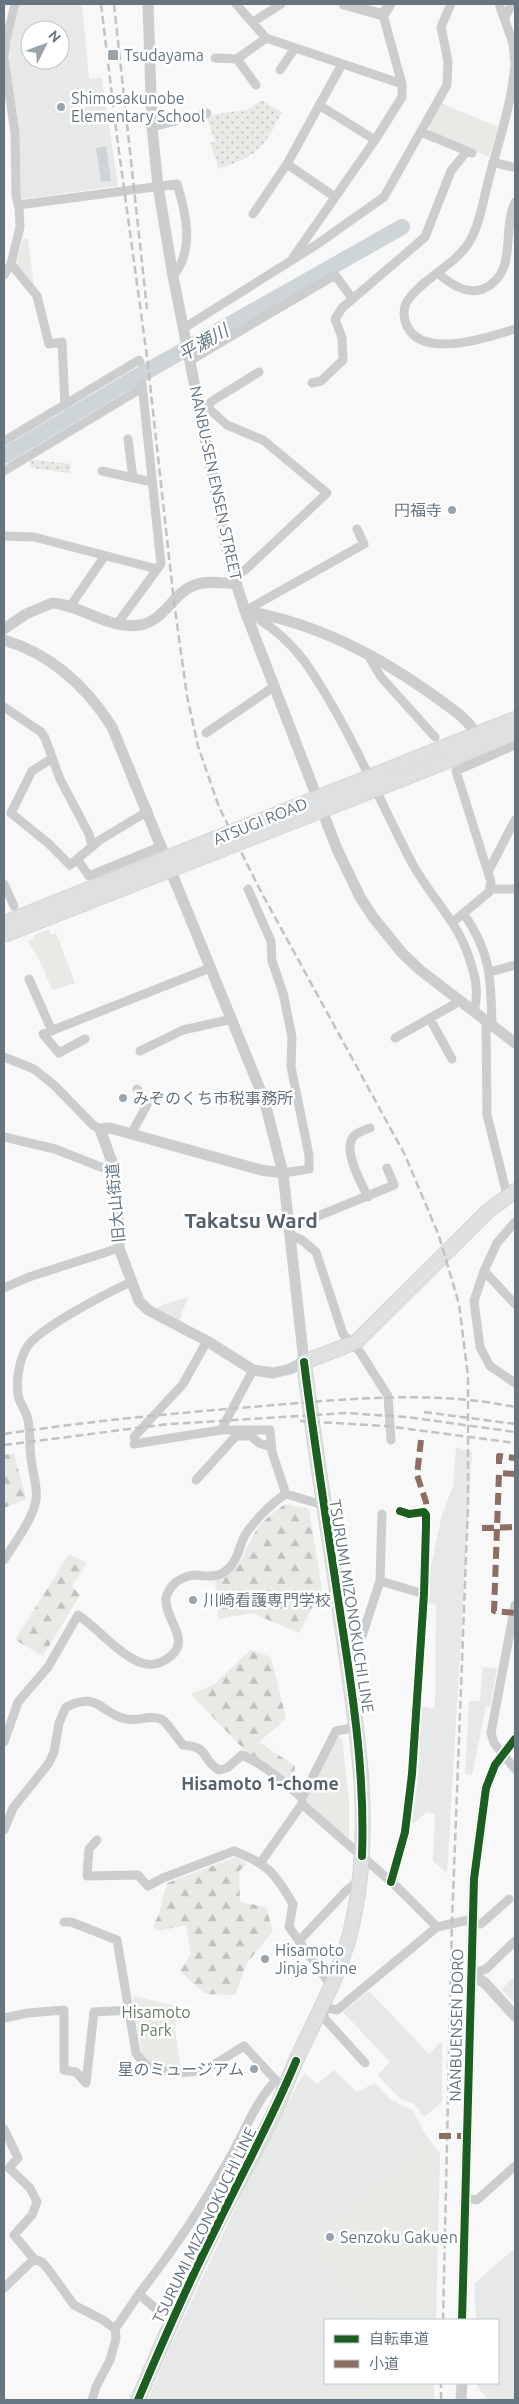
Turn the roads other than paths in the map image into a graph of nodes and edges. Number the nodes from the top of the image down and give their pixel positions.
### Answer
1 (15, 4) edge
2 (151, 4) edge
3 (236, 4) edge
4 (281, 4) edge
5 (344, 4) edge
6 (390, 4) edge
7 (451, 4) edge
8 (499, 4) edge
9 (512, 4) edge
10 (383, 15) junction
11 (505, 17) junction
12 (253, 22) junction
13 (266, 38) junction
14 (295, 48) junction
15 (215, 58) dead end
16 (237, 58) junction
17 (342, 64) junction
18 (515, 64) edge
19 (280, 70) dead end
20 (402, 84) junction
21 (256, 85) dead end
22 (319, 105) junction
23 (207, 113) dead end
24 (152, 128) junction
25 (421, 132) junction
26 (375, 140) junction
27 (493, 162) junction
28 (287, 164) junction
29 (512, 166) dead end
30 (158, 186) junction
31 (335, 197) junction
32 (515, 202) edge
33 (18, 205) junction
34 (253, 214) dead end
35 (289, 263) junction
36 (11, 264) junction
37 (438, 273) junction
38 (4, 275) edge
39 (173, 276) junction
40 (352, 298) junction
41 (515, 329) edge
42 (184, 331) junction
43 (191, 359) junction
44 (140, 362) dead end
45 (259, 372) dead end
46 (312, 383) dead end
47 (65, 405) junction
48 (204, 407) junction
49 (128, 439) dead end
50 (4, 442) edge
51 (4, 471) edge
52 (102, 471) dead end
53 (133, 478) junction
54 (152, 482) junction
55 (356, 529) dead end
56 (4, 536) edge
57 (104, 557) junction
58 (157, 569) junction
59 (235, 578) junction
60 (69, 608) junction
61 (245, 611) junction
62 (117, 624) junction
63 (4, 629) edge
64 (4, 640) edge
65 (367, 652) junction
66 (275, 686) junction
67 (5, 710) edge
68 (515, 719) edge
69 (206, 733) dead end
70 (515, 733) edge
71 (435, 737) dead end
72 (481, 741) junction
73 (515, 744) edge
74 (52, 759) junction
75 (427, 761) junction
76 (148, 811) junction
77 (515, 820) edge
78 (92, 846) junction
79 (162, 846) junction
80 (77, 859) junction
81 (489, 870) junction
82 (4, 884) edge
83 (490, 888) junction
84 (248, 889) dead end
85 (515, 889) edge
86 (10, 903) edge
87 (464, 914) junction
88 (453, 922) junction
89 (4, 923) edge
90 (4, 935) edge
91 (515, 965) edge
92 (210, 968) junction
93 (490, 972) junction
94 (29, 979) dead end
95 (460, 1001) junction
96 (474, 1011) junction
97 (232, 1018) junction
98 (430, 1019) junction
99 (489, 1022) junction
100 (52, 1031) junction
101 (394, 1038) dead end
102 (85, 1039) dead end
103 (515, 1043) edge
104 (140, 1051) dead end
105 (4, 1057) edge
106 (452, 1060) dead end
107 (137, 1088) dead end
108 (370, 1128) dead end
109 (100, 1129) junction
110 (131, 1134) junction
111 (4, 1137) edge
112 (387, 1168) dead end
113 (116, 1173) junction
114 (283, 1173) junction
115 (511, 1193) edge
116 (368, 1197) junction
117 (515, 1222) edge
118 (290, 1231) junction
119 (119, 1248) junction
120 (484, 1271) junction
121 (131, 1282) junction
122 (4, 1288) edge
123 (515, 1304) edge
124 (207, 1341) junction
125 (352, 1344) junction
126 (304, 1362) junction
127 (252, 1370) junction
128 (515, 1383) edge
129 (221, 1430) junction
130 (391, 1440) dead end
131 (272, 1447) junction
132 (196, 1480) dead end
133 (286, 1494) junction
134 (323, 1505) junction
135 (400, 1511) dead end
136 (382, 1514) dead end
137 (4, 1560) edge
138 (380, 1581) junction
139 (424, 1594) junction
140 (515, 1605) edge
141 (344, 1638) junction
142 (357, 1727) junction
143 (515, 1739) edge
144 (4, 1742) edge
145 (502, 1755) junction
146 (515, 1769) edge
147 (302, 1801) junction
148 (4, 1830) edge
149 (96, 1840) dead end
150 (362, 1856) junction
151 (261, 1862) junction
152 (360, 1880) junction
153 (391, 1882) junction
154 (509, 1899) dead end
155 (472, 1921) junction
156 (64, 1922) dead end
157 (437, 1927) junction
158 (299, 1941) junction
159 (515, 1941) edge
160 (471, 1974) junction
161 (332, 1987) junction
162 (322, 2007) junction
163 (130, 2010) junction
164 (515, 2016) edge
165 (4, 2018) edge
166 (365, 2063) dead end
167 (280, 2084) junction
168 (4, 2129) edge
169 (226, 2164) junction
170 (515, 2166) edge
171 (243, 2174) junction
172 (466, 2198) junction
173 (34, 2259) junction
174 (4, 2288) edge
175 (139, 2294) junction
176 (462, 2319) edge
177 (172, 2323) junction
178 (115, 2329) junction
179 (462, 2384) edge
180 (92, 2400) edge
181 (138, 2400) edge
182 (461, 2400) edge

1 - 33 street
2 - 24 street, NANBU-SEN ENSEN STREET
3 - 12 street
4 - 12 street
5 - 10 street
6 - 10 street
7 - 25 street
8 - 11 street
9 - 11 street
10 - 20 street
11 - 18 street
12 - 13 street
13 - 14 street
13 - 16 street
14 - 17 street
14 - 19 street
15 - 16 street
16 - 21 street
17 - 20 street
17 - 22 street
18 - 27 street
20 - 26 street
22 - 26 street
22 - 28 street
23 - 24 street
24 - 30 street, NANBU-SEN ENSEN STREET
25 - 35 street
25 - 40 street
26 - 31 street
27 - 29 street
27 - 37 street
28 - 31 street
28 - 34 street
30 - 33 street
30 - 39 street, NANBU-SEN ENSEN STREET
30 - 39 street
31 - 35 street
32 - 37 street
33 - 36 street
35 - 42 street
36 - 38 street
36 - 47 street
37 - 41 street
39 - 42 street, NANBU-SEN ENSEN STREET
40 - 43 street
40 - 46 street
42 - 43 street, NANBU-SEN ENSEN STREET
43 - 48 street, NANBU-SEN ENSEN STREET
44 - 47 street
45 - 48 street
47 - 50 street
48 - 59 street, NANBU-SEN ENSEN STREET
48 - 59 street
49 - 53 street
51 - 54 street
52 - 53 street
53 - 54 street
54 - 58 street
55 - 61 street
56 - 57 street
57 - 58 street
57 - 60 street
58 - 62 street
59 - 61 street, NANBU-SEN ENSEN STREET
59 - 62 street
60 - 62 street
60 - 63 street
61 - 65 street
61 - 66 street, NANBU-SEN ENSEN STREET
61 - 88 street
64 - 76 street
65 - 71 street
65 - 72 street
66 - 69 street
66 - 95 street
67 - 74 street
68 - 72 main road, ATSUGI ROAD
70 - 72 main road, ATSUGI ROAD
72 - 75 main road, ATSUGI ROAD
73 - 81 street
74 - 78 street
74 - 80 street
75 - 89 main road, ATSUGI ROAD, bridge
75 - 90 main road, ATSUGI ROAD, bridge
76 - 78 street
76 - 79 street
77 - 81 street
78 - 80 street
79 - 80 street
79 - 92 street
81 - 83 street
82 - 86 street
83 - 85 street
83 - 87 street
84 - 114 street
87 - 88 street
87 - 93 street
88 - 96 street
91 - 93 street
92 - 97 street
92 - 100 street
93 - 99 street
94 - 100 street
95 - 96 street
95 - 98 street
96 - 99 street
97 - 104 street
97 - 114 street
98 - 101 street
98 - 106 street
99 - 103 street
99 - 115 street
100 - 102 street
105 - 109 street, 旧大山街道
107 - 110 street
108 - 116 street
109 - 110 street
109 - 113 street, 旧大山街道
110 - 114 street
111 - 113 street
112 - 116 street
113 - 119 street, 旧大山街道
114 - 118 street
115 - 125 main road
116 - 118 street
117 - 120 street
118 - 125 street
118 - 126 street
119 - 121 street, 旧大山街道
119 - 122 street
120 - 123 street
120 - 128 street
121 - 124 street, 旧大山街道
121 - 137 street
124 - 127 street, 旧大山街道
124 - 129 street
125 - 126 main road
125 - 130 street
126 - 127 street, 旧大山街道
126 - 134 main road, TSURUMI MIZONOKUCHI LINE
127 - 129 street
129 - 131 street
131 - 132 street
131 - 133 street
133 - 134 street
133 - 144 street
134 - 141 main road, TSURUMI MIZONOKUCHI LINE
135 - 139 street
136 - 138 street
138 - 139 street
138 - 141 street
139 - 153 street
140 - 145 street
141 - 142 main road, TSURUMI MIZONOKUCHI LINE
142 - 147 street
142 - 150 main road, TSURUMI MIZONOKUCHI LINE
143 - 145 street, NANBUENSEN DORO
145 - 146 street
145 - 155 street, NANBUENSEN DORO
147 - 148 street
147 - 150 street
147 - 151 street
149 - 151 street
150 - 152 main road, TSURUMI MIZONOKUCHI LINE
150 - 153 street
151 - 158 street
152 - 158 street
152 - 161 main road, TSURUMI MIZONOKUCHI LINE
153 - 157 street
154 - 155 street
155 - 157 street
155 - 160 street, NANBUENSEN DORO
156 - 163 street
157 - 162 street
158 - 161 street
159 - 160 street
160 - 164 street
160 - 172 street, NANBUENSEN DORO
161 - 162 main road, TSURUMI MIZONOKUCHI LINE
162 - 166 street
162 - 167 main road, TSURUMI MIZONOKUCHI LINE
163 - 165 street
163 - 167 street
167 - 169 street
167 - 171 main road, TSURUMI MIZONOKUCHI LINE
168 - 173 street
169 - 171 street
169 - 175 street
170 - 172 street
171 - 177 main road, TSURUMI MIZONOKUCHI LINE
172 - 176 street, NANBUENSEN DORO
173 - 174 street
173 - 178 street
175 - 177 street
175 - 178 street
177 - 181 main road, TSURUMI MIZONOKUCHI LINE
178 - 180 street
179 - 182 street

